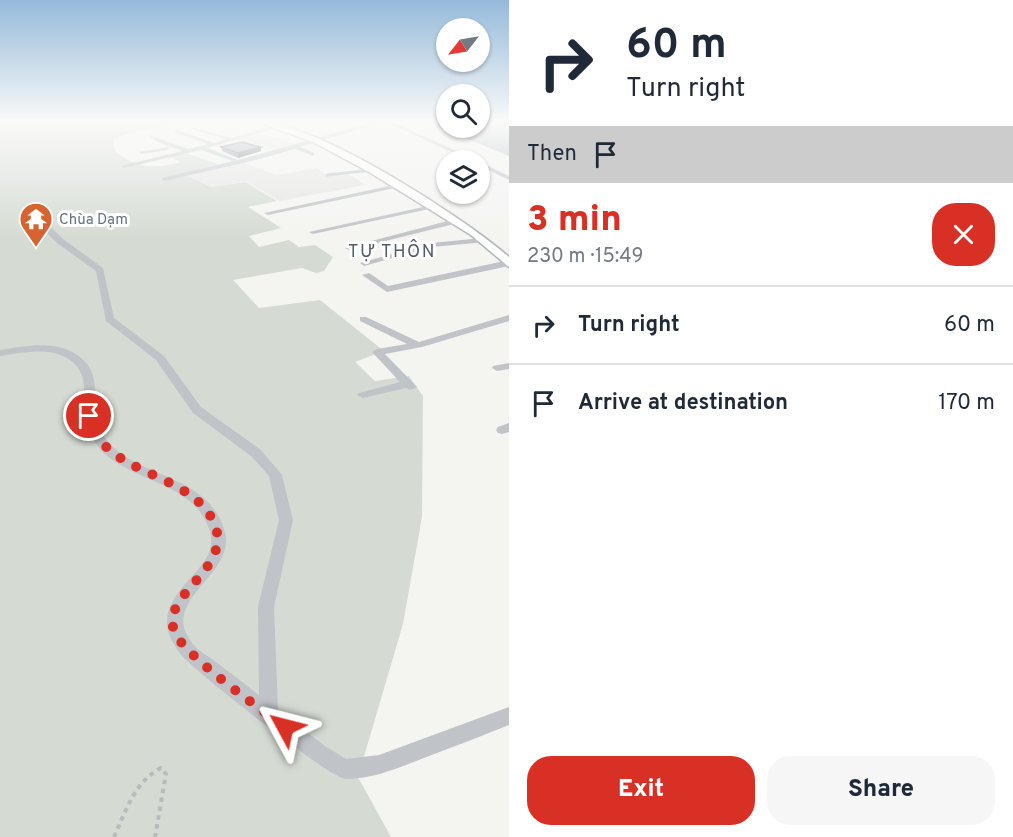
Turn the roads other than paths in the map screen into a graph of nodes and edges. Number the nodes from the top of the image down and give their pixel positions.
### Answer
1 (143, 161) edge
2 (232, 161) edge
3 (355, 161) edge
4 (124, 166) dead end
5 (490, 169) edge
6 (372, 170) junction
7 (327, 175) dead end
8 (509, 178) edge
9 (164, 179) dead end
10 (398, 186) junction
11 (432, 207) junction
12 (268, 213) dead end
13 (33, 214) dead end
14 (455, 221) junction
15 (313, 232) dead end
16 (482, 240) junction
17 (349, 248) dead end
18 (364, 263) dead end
19 (509, 263) edge
20 (366, 275) dead end
21 (509, 318) edge
22 (363, 319) dead end
23 (418, 345) junction
24 (0, 353) edge
25 (363, 394) dead end
26 (269, 715) junction
27 (509, 716) edge

1 - 4 street
2 - 9 street
3 - 6 main road
5 - 8 street
6 - 7 lane
6 - 10 main road
10 - 11 main road
10 - 12 street
11 - 14 main road
11 - 15 street
13 - 26 street
14 - 16 main road
14 - 17 street
16 - 18 street
16 - 19 main road
19 - 20 street
21 - 23 street
22 - 23 street
23 - 25 street
24 - 26 street
26 - 27 street

